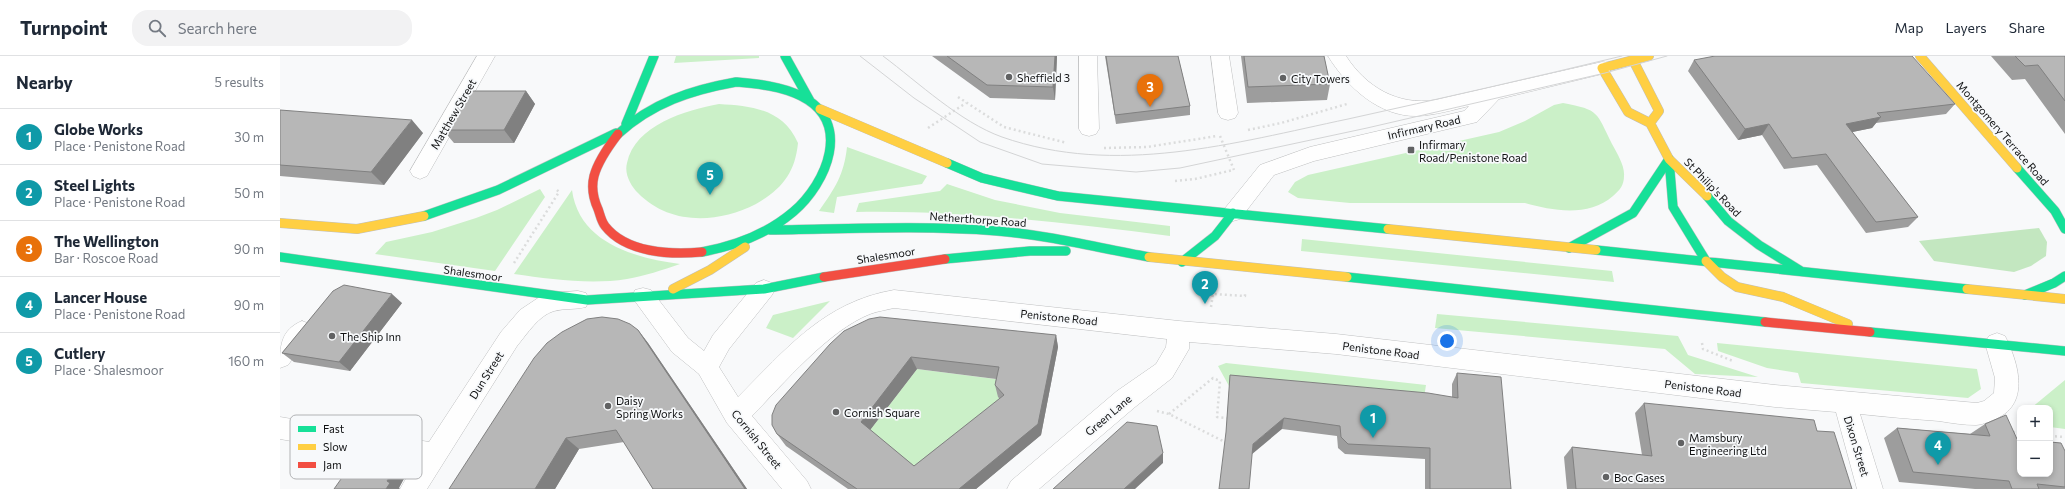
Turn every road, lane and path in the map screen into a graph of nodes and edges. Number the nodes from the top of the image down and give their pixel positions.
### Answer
1 (486, 56) edge
2 (654, 56) edge
3 (785, 56) edge
4 (1088, 56) edge
5 (1220, 56) edge
6 (1337, 56) edge
7 (1649, 56) edge
8 (1920, 56) edge
9 (1633, 60) junction
10 (1602, 68) junction
11 (1375, 94) junction
12 (1492, 94) junction
13 (958, 97) dead end
14 (810, 101) junction
15 (966, 103) junction
16 (820, 109) junction
17 (1228, 113) dead end
18 (1650, 122) junction
19 (626, 124) junction
20 (927, 128) dead end
21 (1089, 129) dead end
22 (1246, 130) dead end
23 (618, 132) junction
24 (1226, 134) dead end
25 (1220, 135) junction
26 (1070, 144) dead end
27 (1101, 148) dead end
28 (1669, 159) junction
29 (1234, 170) dead end
30 (420, 171) dead end
31 (559, 192) dead end
32 (1233, 213) junction
33 (280, 223) edge
34 (2065, 229) edge
35 (770, 230) junction
36 (762, 234) junction
37 (1569, 248) junction
38 (1113, 252) junction
39 (280, 257) edge
40 (1706, 261) junction
41 (1182, 262) junction
42 (510, 269) dead end
43 (1801, 271) junction
44 (2065, 276) edge
45 (764, 289) junction
46 (654, 295) junction
47 (2025, 295) junction
48 (2065, 298) edge
49 (587, 300) junction
50 (318, 313) edge
51 (1179, 331) junction
52 (1868, 332) junction
53 (1997, 343) junction
54 (2065, 351) edge
55 (280, 358) edge
56 (707, 367) junction
57 (1122, 403) junction
58 (1844, 403) junction
59 (1169, 414) junction
60 (736, 415) junction
61 (1227, 418) edge
62 (280, 428) edge
63 (290, 430) edge
64 (2053, 436) edge
65 (2065, 437) edge
66 (1225, 442) edge
67 (422, 453) edge
68 (435, 455) junction
69 (422, 475) edge
70 (419, 479) edge
71 (413, 489) edge
72 (798, 489) edge
73 (1020, 489) edge
74 (1870, 489) edge

1 - 30 street, Matthew Street
2 - 19 main road
3 - 14 main road
4 - 21 street
5 - 17 street
6 - 11 street
7 - 9 main road
8 - 34 main road, Montgomery Terrace Road
9 - 10 main road
9 - 18 main road
10 - 12 street
10 - 18 main road
11 - 12 street
11 - 22 path
12 - 32 street, Infirmary Road
13 - 15 path
14 - 16 main road, Shalesmoor
14 - 19 main road, Shalesmoor
15 - 20 path
15 - 26 path
16 - 32 main road
16 - 35 main road, Shalesmoor
18 - 28 main road, St Philip's Road
19 - 23 main road, Shalesmoor
23 - 33 main road, Shalesmoor
23 - 36 main road, Shalesmoor
24 - 25 path
25 - 27 path
25 - 29 path
28 - 37 main road
28 - 40 main road, St Philip's Road
28 - 43 main road, St Philip's Road
31 - 42 path
32 - 37 main road
32 - 41 main road
35 - 36 main road, Shalesmoor
35 - 38 main road, Netherthorpe Road
36 - 46 main road, Shalesmoor
37 - 40 main road
38 - 41 main road, Netherthorpe Road
38 - 45 main road, Shalesmoor
39 - 49 main road, Shalesmoor
40 - 43 main road
40 - 52 main road, St Philip's Road
41 - 52 main road, Netherthorpe Road
43 - 47 main road
44 - 47 main road
45 - 46 main road, Shalesmoor
45 - 56 street
46 - 49 main road, Shalesmoor
46 - 56 street, Cornish Street
47 - 48 main road
49 - 68 street, Dun Street
50 - 55 street
51 - 57 street, Green Lane
51 - 58 street, Penistone Road
51 - 60 street, Penistone Road
52 - 53 main road, Netherthorpe Road
53 - 54 main road, Netherthorpe Road
53 - 58 street, Penistone Road
56 - 60 street, Cornish Street
57 - 59 path
57 - 73 street, Green Lane
58 - 74 street, Dixon Street
59 - 61 path
59 - 66 path
60 - 72 street, Cornish Street
62 - 63 street
64 - 65 path
67 - 68 street
68 - 69 street, Dun Street
70 - 71 street, Dun Street

